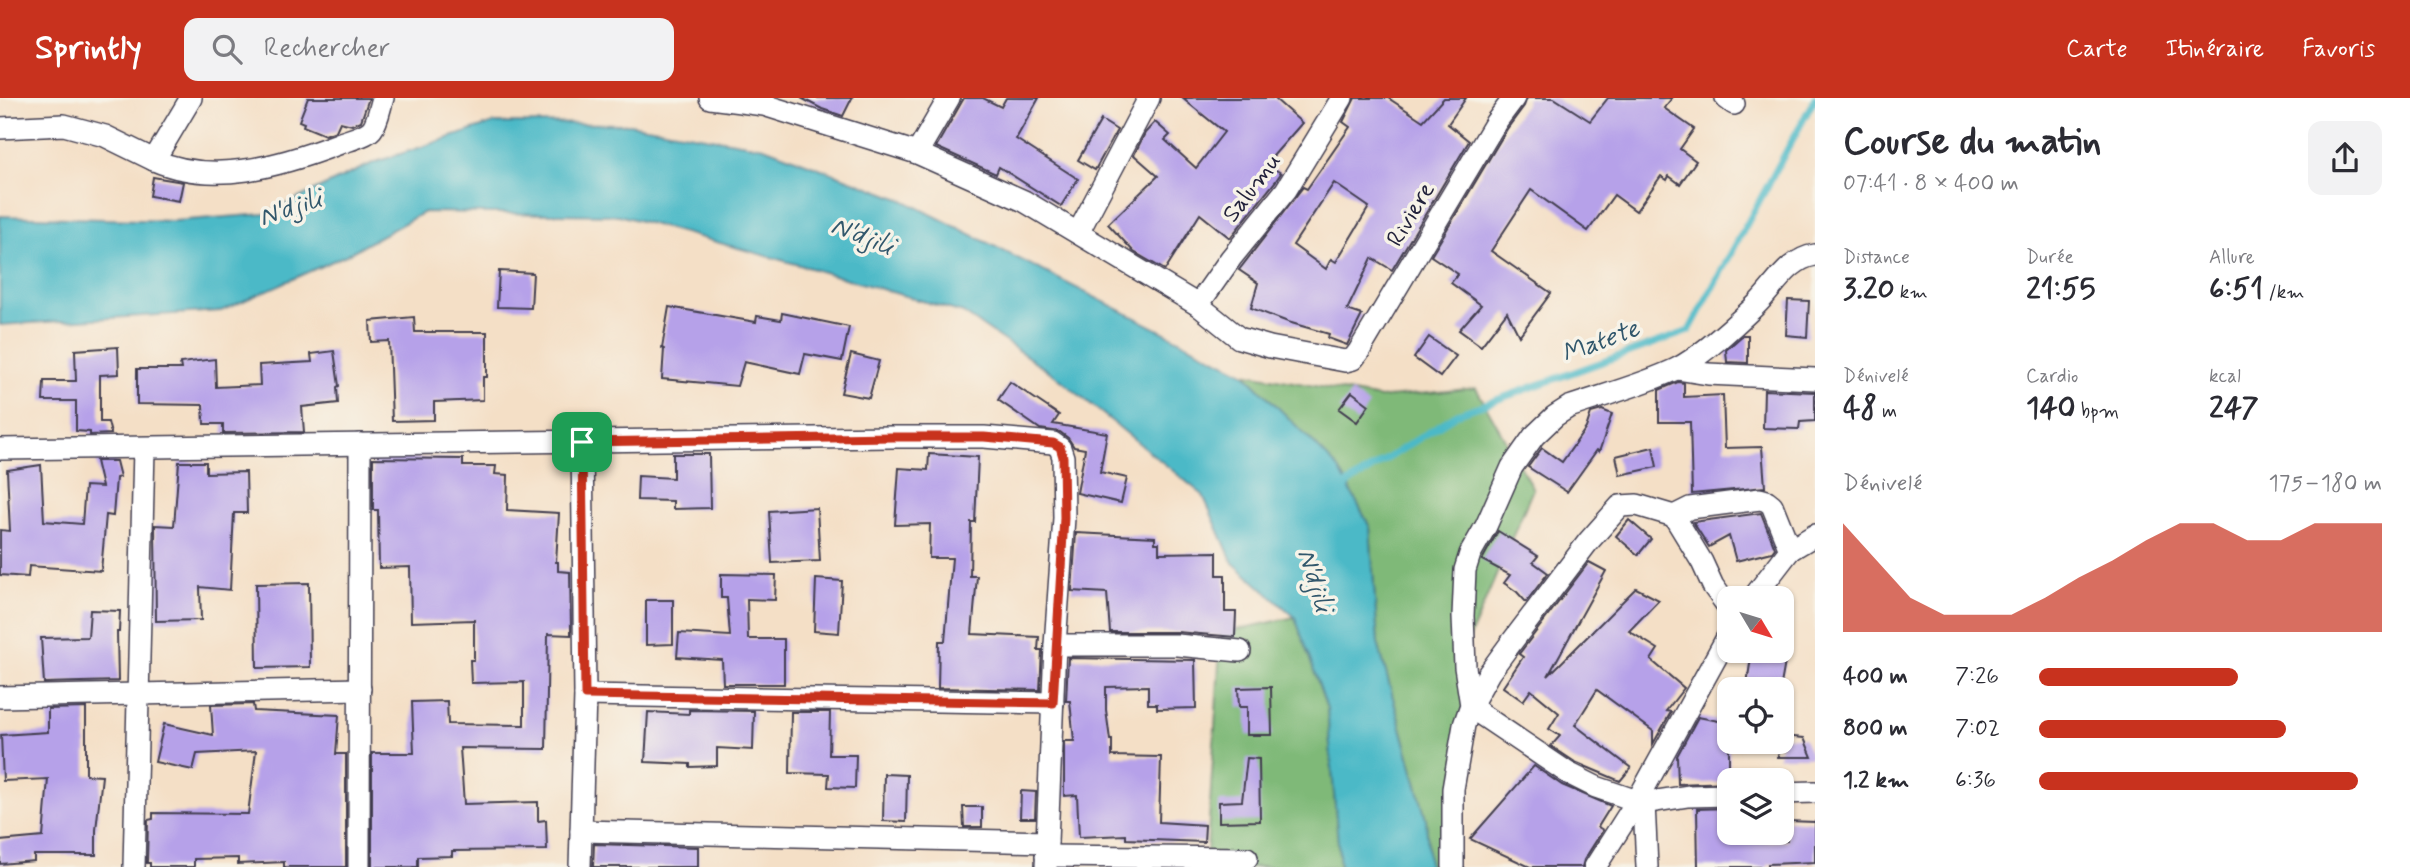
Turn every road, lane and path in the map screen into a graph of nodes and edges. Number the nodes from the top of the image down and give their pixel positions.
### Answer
1 (191, 98) edge
2 (383, 98) edge
3 (710, 98) edge
4 (948, 98) edge
5 (1149, 98) edge
6 (1342, 98) edge
7 (1514, 98) edge
8 (766, 102) edge
9 (0, 128) edge
10 (917, 153) junction
11 (154, 160) junction
12 (1078, 233) junction
13 (1815, 254) edge
14 (1198, 305) junction
15 (1677, 369) junction
16 (1815, 379) edge
17 (582, 442) junction
18 (360, 444) junction
19 (144, 448) junction
20 (0, 449) edge
21 (1674, 516) junction
22 (1815, 535) edge
23 (1790, 550) junction
24 (1762, 586) edge
25 (1717, 592) edge
26 (1055, 645) junction
27 (1240, 651) dead end
28 (1717, 657) edge
29 (360, 689) junction
30 (139, 695) junction
31 (585, 695) junction
32 (0, 697) edge
33 (1053, 703) junction
34 (1471, 705) junction
35 (1815, 792) edge
36 (1794, 793) edge
37 (1717, 795) edge
38 (1640, 802) junction
39 (581, 831) junction
40 (1047, 855) edge
41 (1247, 858) dead end
42 (134, 867) edge
43 (359, 867) edge
44 (580, 867) edge
45 (1453, 867) edge
46 (1595, 867) edge
47 (1647, 867) edge

1 - 11 street
2 - 11 street
3 - 8 street
4 - 10 street
5 - 12 street
6 - 14 street, Salumu
7 - 14 street, Riviere
8 - 10 street
9 - 11 street
10 - 12 street
12 - 14 street
13 - 15 street
15 - 16 street
15 - 34 street
17 - 18 street
17 - 26 street
17 - 31 street
18 - 19 street
18 - 29 street
19 - 20 street
19 - 30 street
21 - 23 street
21 - 25 street
21 - 34 street
22 - 23 street
23 - 24 street
26 - 27 street
26 - 33 street
28 - 38 street
29 - 30 street
29 - 43 street
30 - 32 street
30 - 42 street
31 - 33 street
31 - 39 street
33 - 40 street
34 - 38 street
34 - 45 street
35 - 36 street
37 - 38 street
38 - 46 street
38 - 47 street
39 - 40 street
39 - 44 street
40 - 41 street

